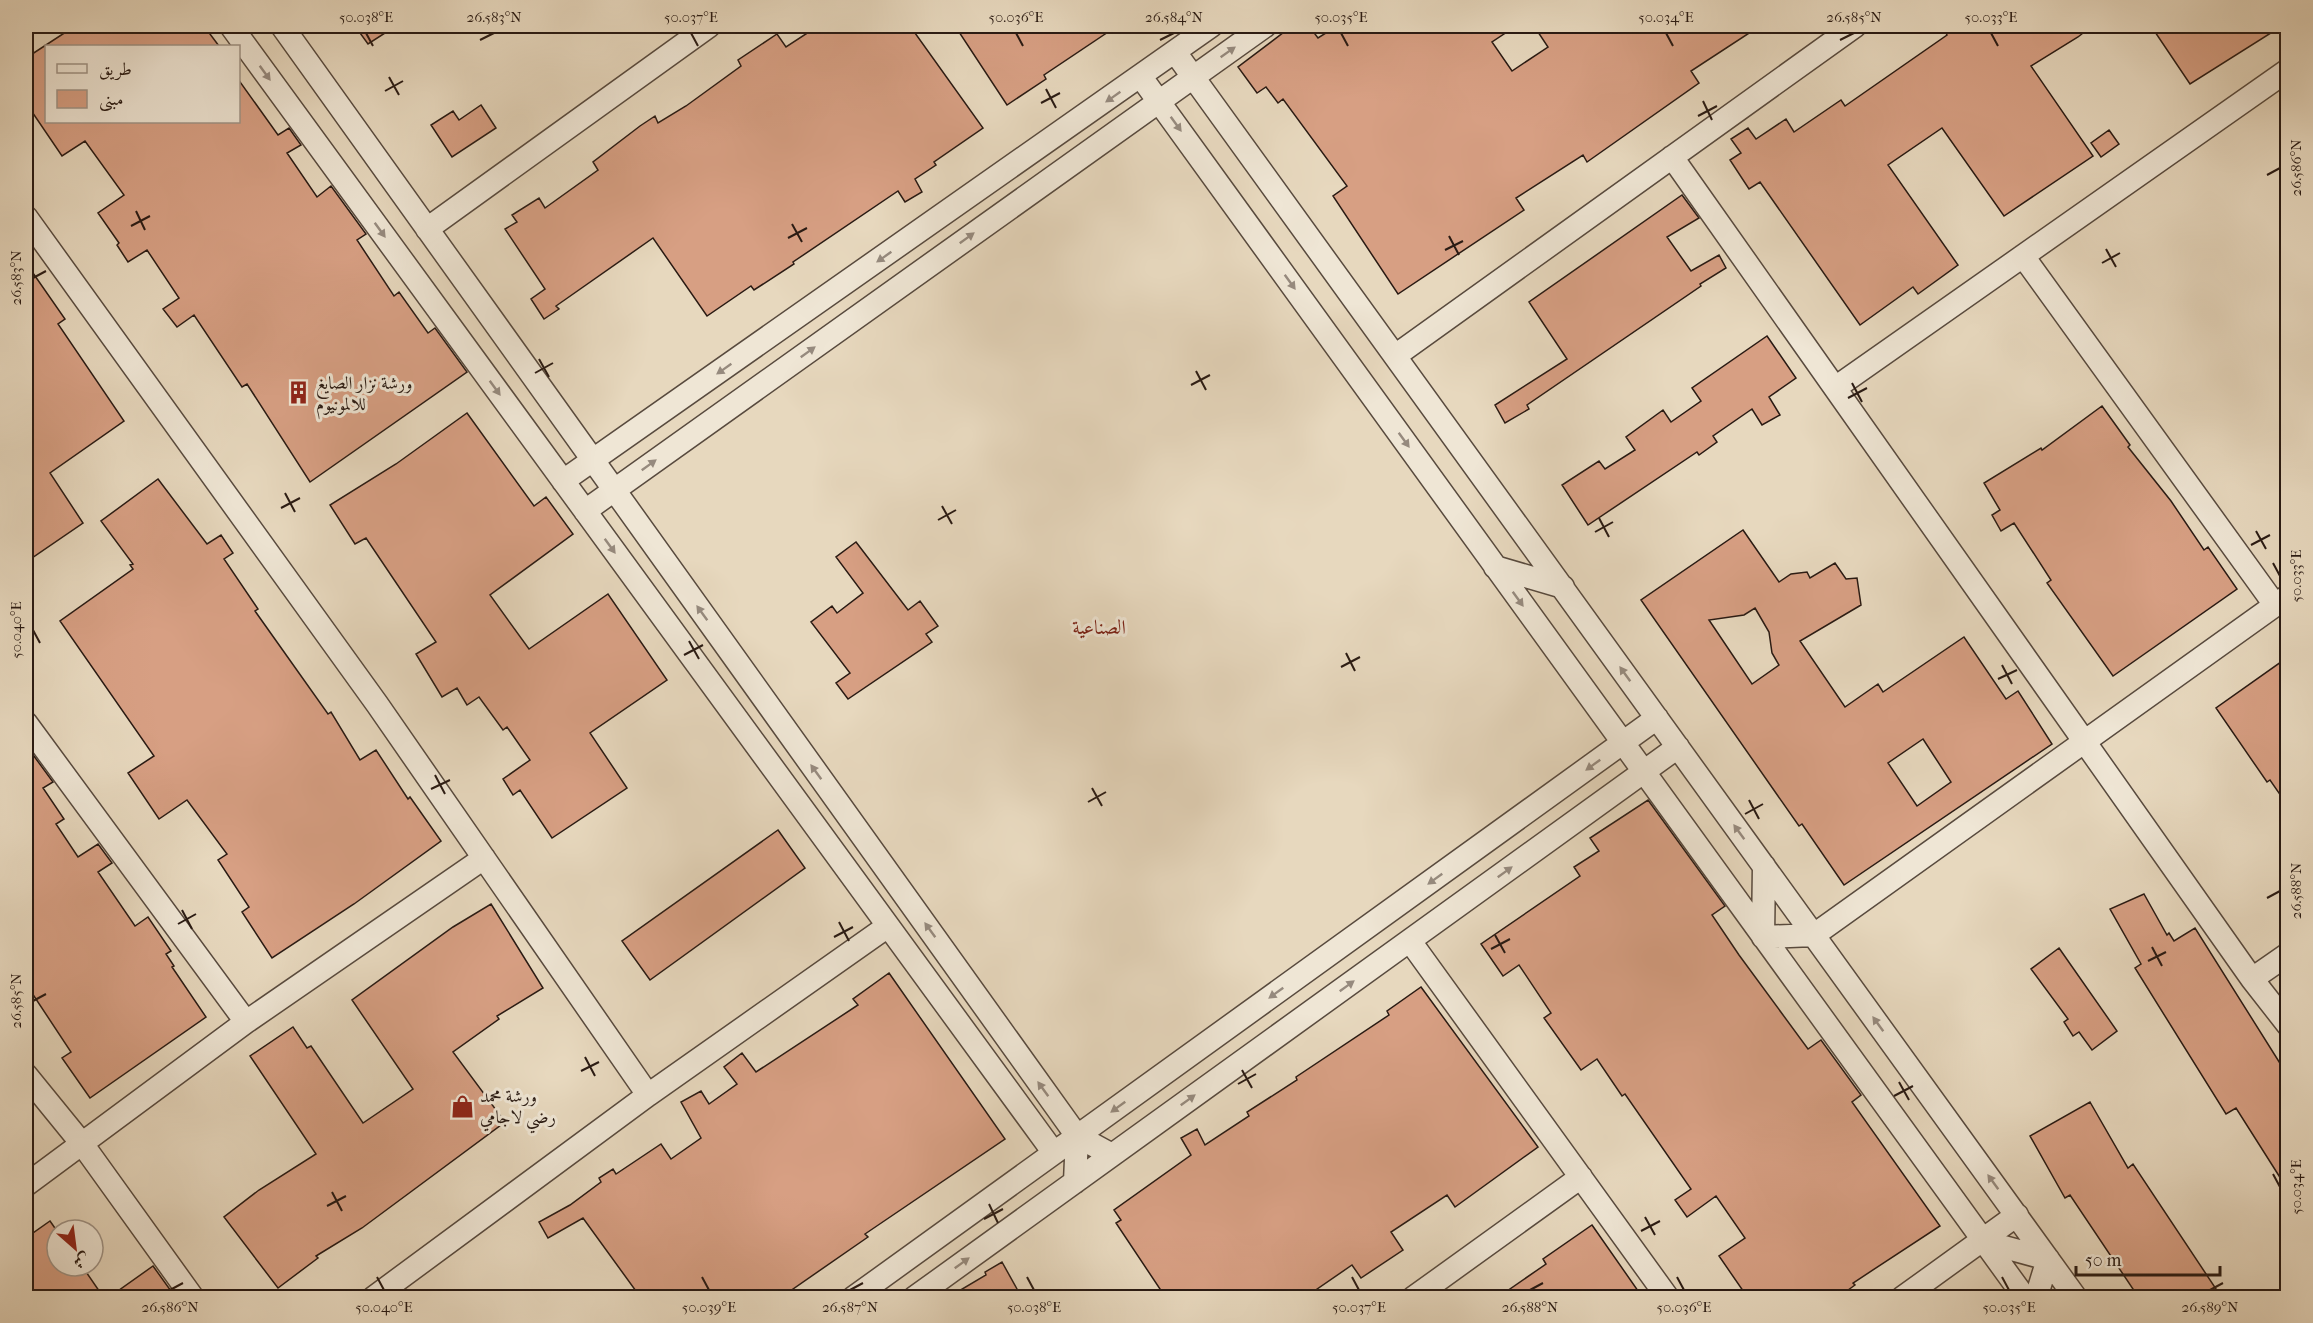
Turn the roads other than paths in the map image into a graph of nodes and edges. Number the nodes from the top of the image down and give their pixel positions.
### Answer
1 (231, 26) edge
2 (282, 26) edge
3 (1211, 26) edge
4 (1265, 26) edge
5 (1855, 26) edge
6 (702, 27) edge
7 (1175, 52) junction
8 (2286, 74) edge
9 (1193, 76) junction
10 (1141, 77) junction
11 (1159, 101) junction
12 (1671, 157) junction
13 (26, 217) edge
14 (427, 229) junction
15 (2023, 256) junction
16 (1395, 356) junction
17 (1834, 388) junction
18 (593, 460) junction
19 (563, 482) junction
20 (614, 490) junction
21 (585, 511) junction
22 (1495, 567) junction
23 (1563, 587) junction
24 (2281, 600) edge
25 (1658, 718) junction
26 (26, 723) edge
27 (2084, 741) junction
28 (1623, 743) junction
29 (1678, 747) junction
30 (1644, 772) junction
31 (484, 858) junction
32 (1764, 866) junction
33 (888, 926) junction
34 (1814, 935) junction
35 (1763, 938) junction
36 (1410, 941) junction
37 (2288, 954) edge
38 (2252, 979) junction
39 (246, 1022) junction
40 (2288, 1025) edge
41 (26, 1075) edge
42 (648, 1095) junction
43 (1077, 1136) junction
44 (83, 1145) junction
45 (1054, 1153) junction
46 (1112, 1155) junction
47 (1581, 1177) junction
48 (1075, 1182) junction
49 (26, 1185) edge
50 (2017, 1215) junction
51 (1982, 1241) junction
52 (2048, 1259) junction
53 (193, 1298) edge
54 (373, 1298) edge
55 (853, 1298) edge
56 (914, 1298) edge
57 (1413, 1298) edge
58 (1668, 1298) edge
59 (1902, 1298) edge
60 (2025, 1298) edge
61 (2036, 1298) edge
62 (2076, 1298) edge

1 -> 19 street
2 - 14 street
3 - 7 street
9 -> 4 street
5 - 12 street
6 - 14 street
7 - 9 street
7 - 10 street
8 - 15 street
9 - 11 street
9 - 16 street
10 - 11 street
10 -> 18 street
20 -> 11 street
11 -> 22 street
12 - 16 street
12 - 17 street
13 - 31 street
14 - 18 street
15 - 17 street
15 - 24 street
16 - 23 street
17 - 27 street
18 - 19 street
18 - 20 street
19 - 21 street
20 - 21 street
43 -> 20 street
21 -> 33 street
22 - 23 street
22 -> 28 street
25 -> 23 street
24 - 27 street
25 - 28 street
25 - 29 street
26 - 39 street
27 - 34 street
27 - 38 street
28 - 30 street
28 -> 43 street
29 - 30 street
32 -> 29 street
30 - 35 street
36 -> 30 street
31 - 39 street
31 - 42 street
32 - 34 street
32 - 35 street
33 - 42 street
33 - 45 street
34 - 35 street
50 -> 34 street
35 - 51 street
46 -> 36 street
36 - 47 street
37 - 38 street
38 - 40 street
39 - 44 street
41 - 44 street
42 - 54 street
43 - 45 street
43 - 46 street
43 - 48 street
44 - 49 street
44 - 53 street
45 - 55 street
46 - 48 street
47 - 57 street
47 - 58 street
56 -> 48 street
50 - 51 street
50 - 52 street
51 - 52 street
51 - 59 street
51 - 60 street
52 - 61 street
52 - 62 street

